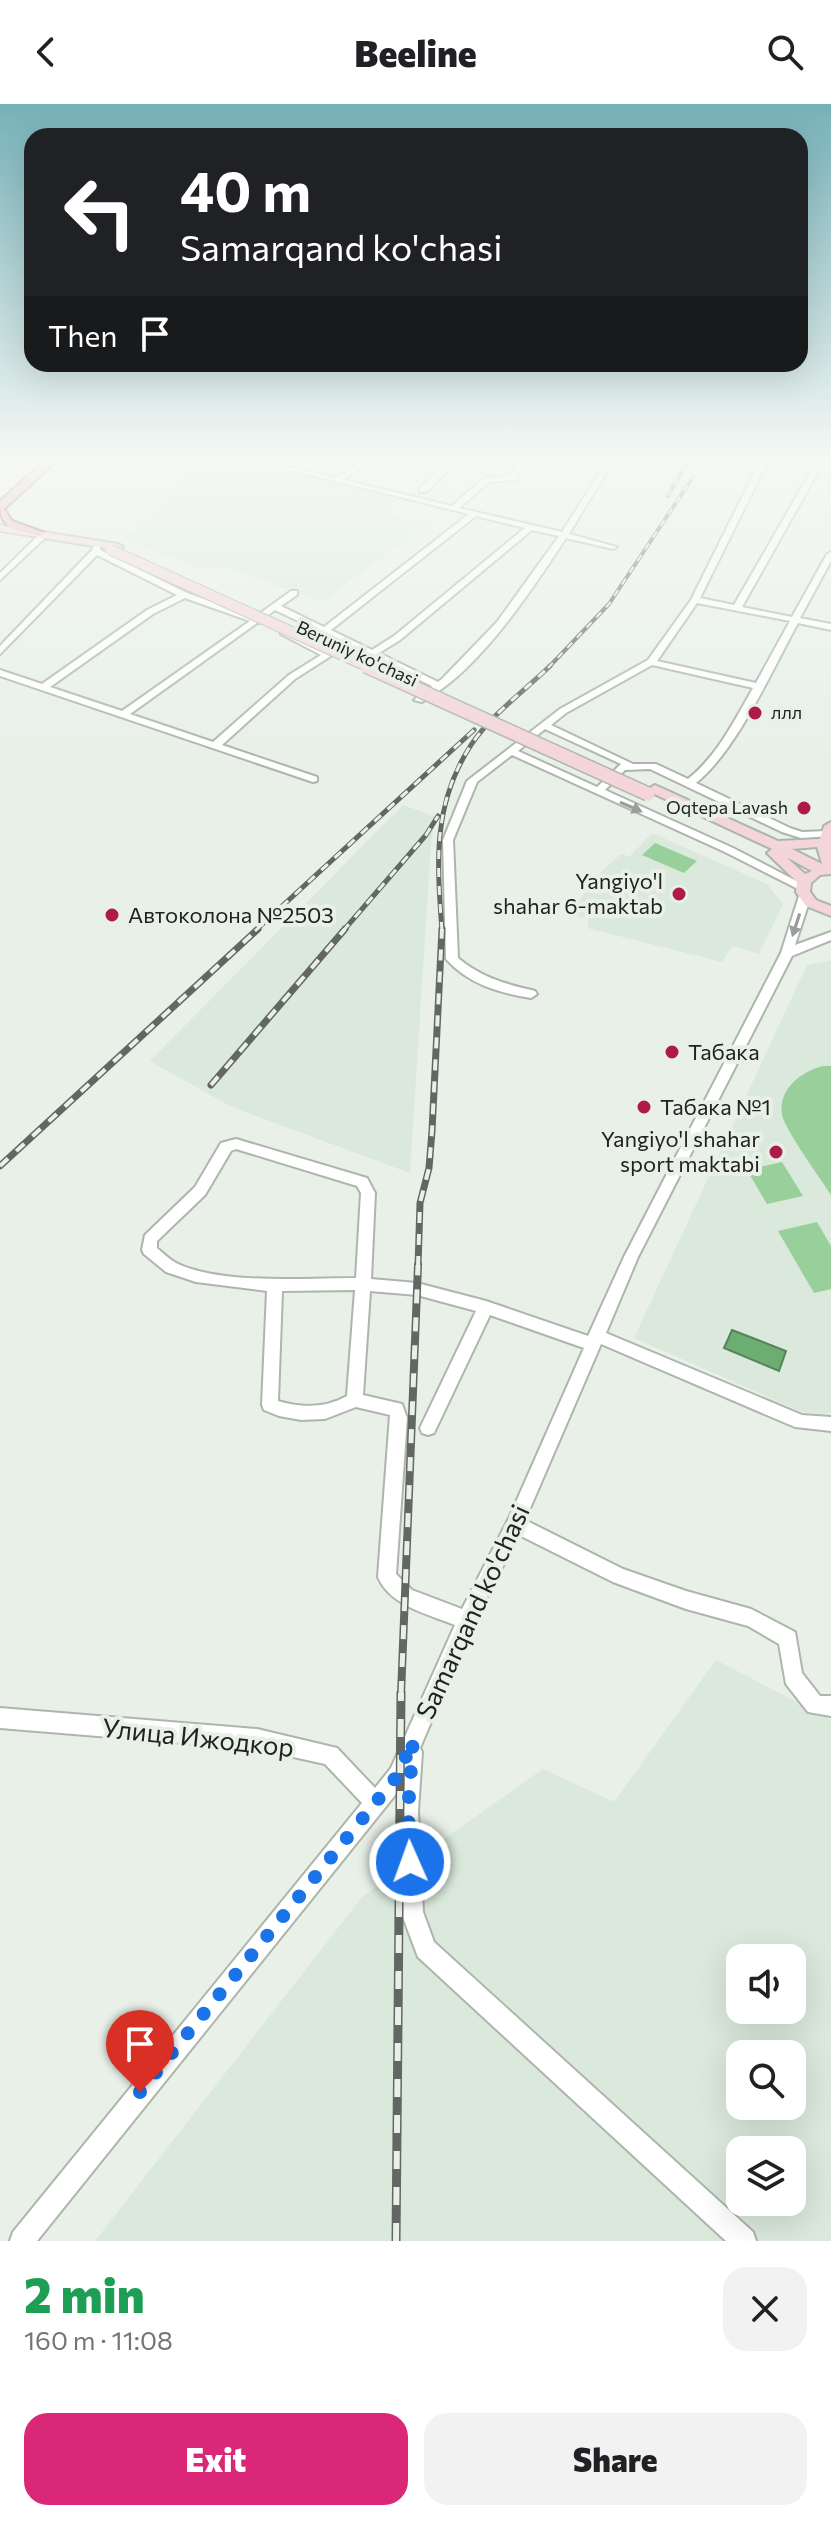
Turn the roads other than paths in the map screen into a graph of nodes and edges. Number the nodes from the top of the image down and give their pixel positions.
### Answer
1 (16, 561) edge
2 (91, 561) edge
3 (128, 561) edge
4 (137, 561) edge
5 (414, 561) edge
6 (490, 561) edge
7 (543, 561) edge
8 (714, 561) edge
9 (764, 561) edge
10 (828, 561) edge
11 (0, 578) edge
12 (294, 593) dead end
13 (184, 595) junction
14 (695, 600) junction
15 (275, 607) junction
16 (736, 609) junction
17 (255, 619) junction
18 (797, 621) junction
19 (831, 627) edge
20 (323, 632) junction
21 (348, 644) junction
22 (0, 651) edge
23 (372, 654) junction
24 (327, 655) junction
25 (651, 662) junction
26 (0, 673) edge
27 (440, 686) junction
28 (44, 687) junction
29 (759, 687) junction
30 (419, 700) dead end
31 (124, 714) junction
32 (544, 725) junction
33 (217, 744) junction
34 (510, 751) junction
35 (628, 764) junction
36 (313, 779) dead end
37 (689, 784) junction
38 (598, 792) junction
39 (652, 792) junction
40 (827, 834) edge
41 (773, 844) junction
42 (829, 871) edge
43 (804, 888) junction
44 (831, 911) edge
45 (831, 936) edge
46 (787, 953) junction
47 (531, 994) dead end
48 (275, 1284) junction
49 (363, 1284) junction
50 (486, 1307) junction
51 (593, 1339) junction
52 (355, 1400) junction
53 (831, 1424) edge
54 (428, 1428) dead end
55 (515, 1524) junction
56 (466, 1620) junction
57 (831, 1706) edge
58 (0, 1718) edge
59 (413, 1740) junction
60 (375, 1802) junction
61 (22, 2241) edge
62 (744, 2241) edge

1 - 11 street
2 - 22 street
3 - 13 street
4 - 39 main road, Beruniy ko'chasi, bridge
5 - 20 street
6 - 23 street
7 - 27 street
8 - 14 street
9 - 16 street
10 - 18 street
12 - 15 street
13 - 17 street
13 - 28 street
14 - 16 street
14 - 25 street
15 - 17 street
15 - 20 street
16 - 18 street
17 - 24 street
17 - 31 street
18 - 19 street
18 - 29 street
20 - 21 street
21 - 23 street
21 - 24 street
23 - 27 street
24 - 33 street
25 - 29 street
25 - 32 street
26 - 28 street
27 - 30 street
28 - 31 street
29 - 37 street
31 - 33 street
32 - 34 street
32 - 35 street
33 - 36 street
34 - 38 street, Beruniy ko'chasi
34 - 47 street
35 - 37 street
35 - 38 street
37 - 40 street
38 -> 43 street, Beruniy ko'chasi
39 - 41 main road, Beruniy ko'chasi
39 - 43 main road, Beruniy ko'chasi
40 - 41 main road
40 - 42 main road
41 - 42 main road, Beruniy ko'chasi
42 - 43 main road
43 - 44 main road, Beruniy ko'chasi
43 -> 46 street, Samarqand ko'chasi
45 - 46 street
46 - 51 street, Samarqand ko'chasi
48 - 49 street
48 - 49 street
48 - 52 street
49 - 50 street
49 - 52 street
50 - 51 street
50 - 54 street
51 - 53 street
51 - 55 street, Samarqand ko'chasi
52 - 56 street
55 - 56 street, Samarqand ko'chasi
55 - 57 street
56 - 59 street, Samarqand ko'chasi
58 - 60 street, Улица Ижодкор
59 - 60 street, Samarqand ko'chasi
59 - 62 street
60 - 61 street, Samarqand ko'chasi

